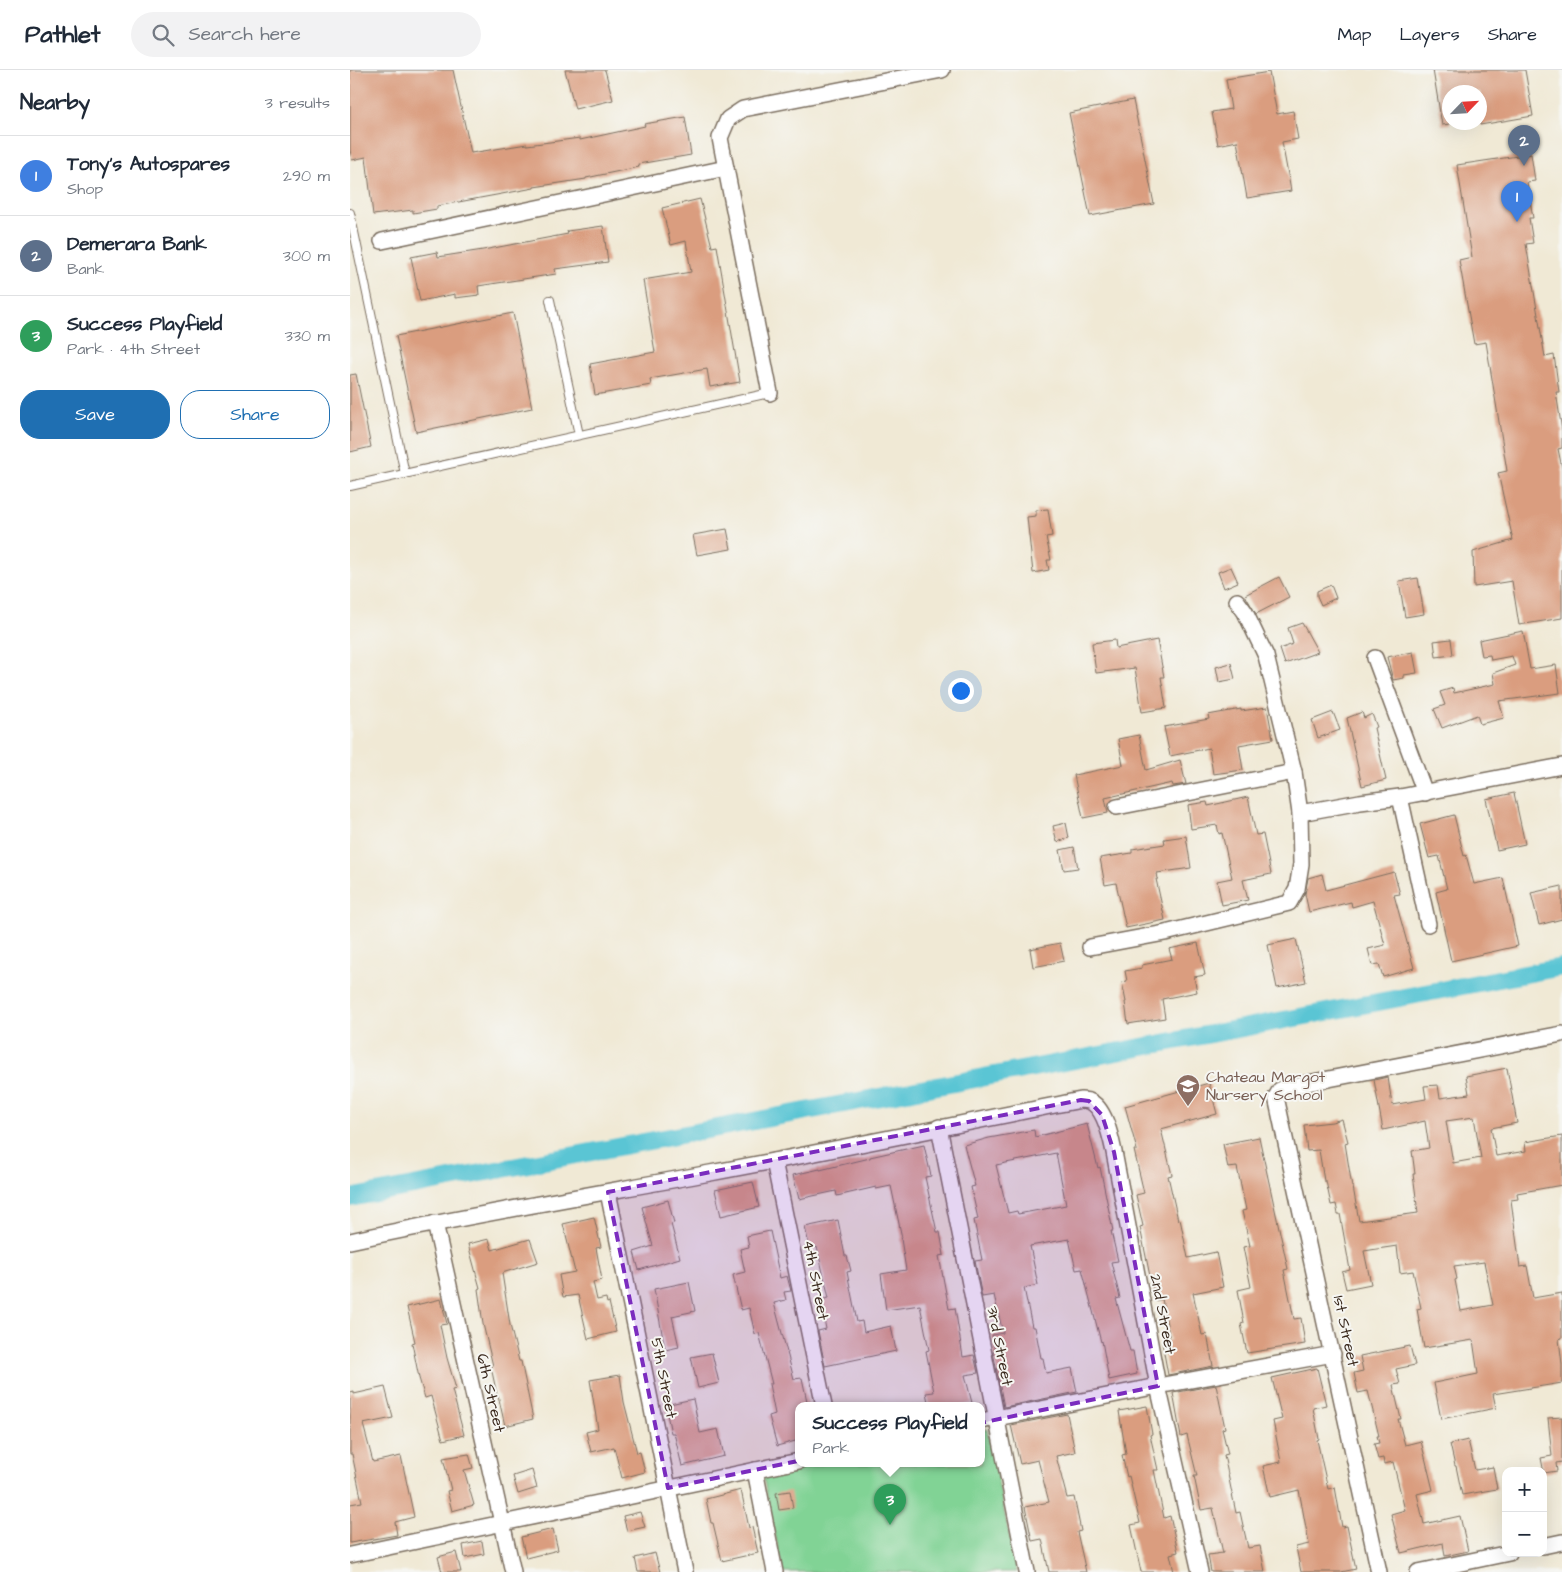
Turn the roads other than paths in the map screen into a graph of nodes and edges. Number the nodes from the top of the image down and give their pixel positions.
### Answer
1 (942, 70) edge
2 (726, 168) junction
3 (350, 213) edge
4 (382, 242) dead end
5 (550, 300) dead end
6 (770, 393) joint
7 (579, 436) junction
8 (405, 474) junction
9 (350, 486) edge
10 (1237, 601) dead end
11 (1375, 658) dead end
12 (1562, 766) edge
13 (1294, 772) junction
14 (1425, 792) junction
15 (1400, 797) junction
16 (1117, 807) dead end
17 (1300, 814) junction
18 (1428, 924) dead end
19 (1090, 947) dead end
20 (1562, 1034) edge
21 (939, 1127) junction
22 (774, 1161) junction
23 (608, 1192) junction
24 (435, 1222) junction
25 (350, 1242) edge
26 (1333, 1354) junction
27 (1158, 1386) junction
28 (823, 1402) edge
29 (989, 1419) edge
30 (795, 1462) edge
31 (755, 1470) junction
32 (668, 1488) junction
33 (502, 1523) junction
34 (1562, 1542) edge
35 (1547, 1545) edge
36 (1502, 1554) edge
37 (350, 1555) edge
38 (513, 1572) edge
39 (685, 1572) edge
40 (775, 1572) edge
41 (1027, 1572) edge
42 (1200, 1572) edge
43 (1379, 1572) edge
44 (1418, 1572) edge

1 - 2 street
2 - 4 street
2 - 6 street
3 - 8 lane
5 - 7 lane
6 - 7 lane
7 - 8 lane
8 - 9 lane
10 - 13 street
11 - 14 street
12 - 14 street
13 - 16 street
13 - 17 street
14 - 15 street
15 - 17 street
15 - 18 street
17 - 19 street
20 - 26 street, 1st Street
21 - 22 street
21 - 27 street, 2nd Street
21 - 29 street, 3rd Street
22 - 23 street
22 - 28 street, 4th Street
23 - 24 street
23 - 32 street, 5th Street
24 - 25 street
24 - 33 street, 6th Street
26 - 27 street
26 - 43 street, 1st Street
27 - 29 street
27 - 42 street, 2nd Street
29 - 41 street, 3rd Street
30 - 31 street
31 - 32 street
31 - 40 street
32 - 33 street
32 - 39 street, 5th Street
33 - 37 street
33 - 38 street, 6th Street
34 - 35 street
36 - 44 street

